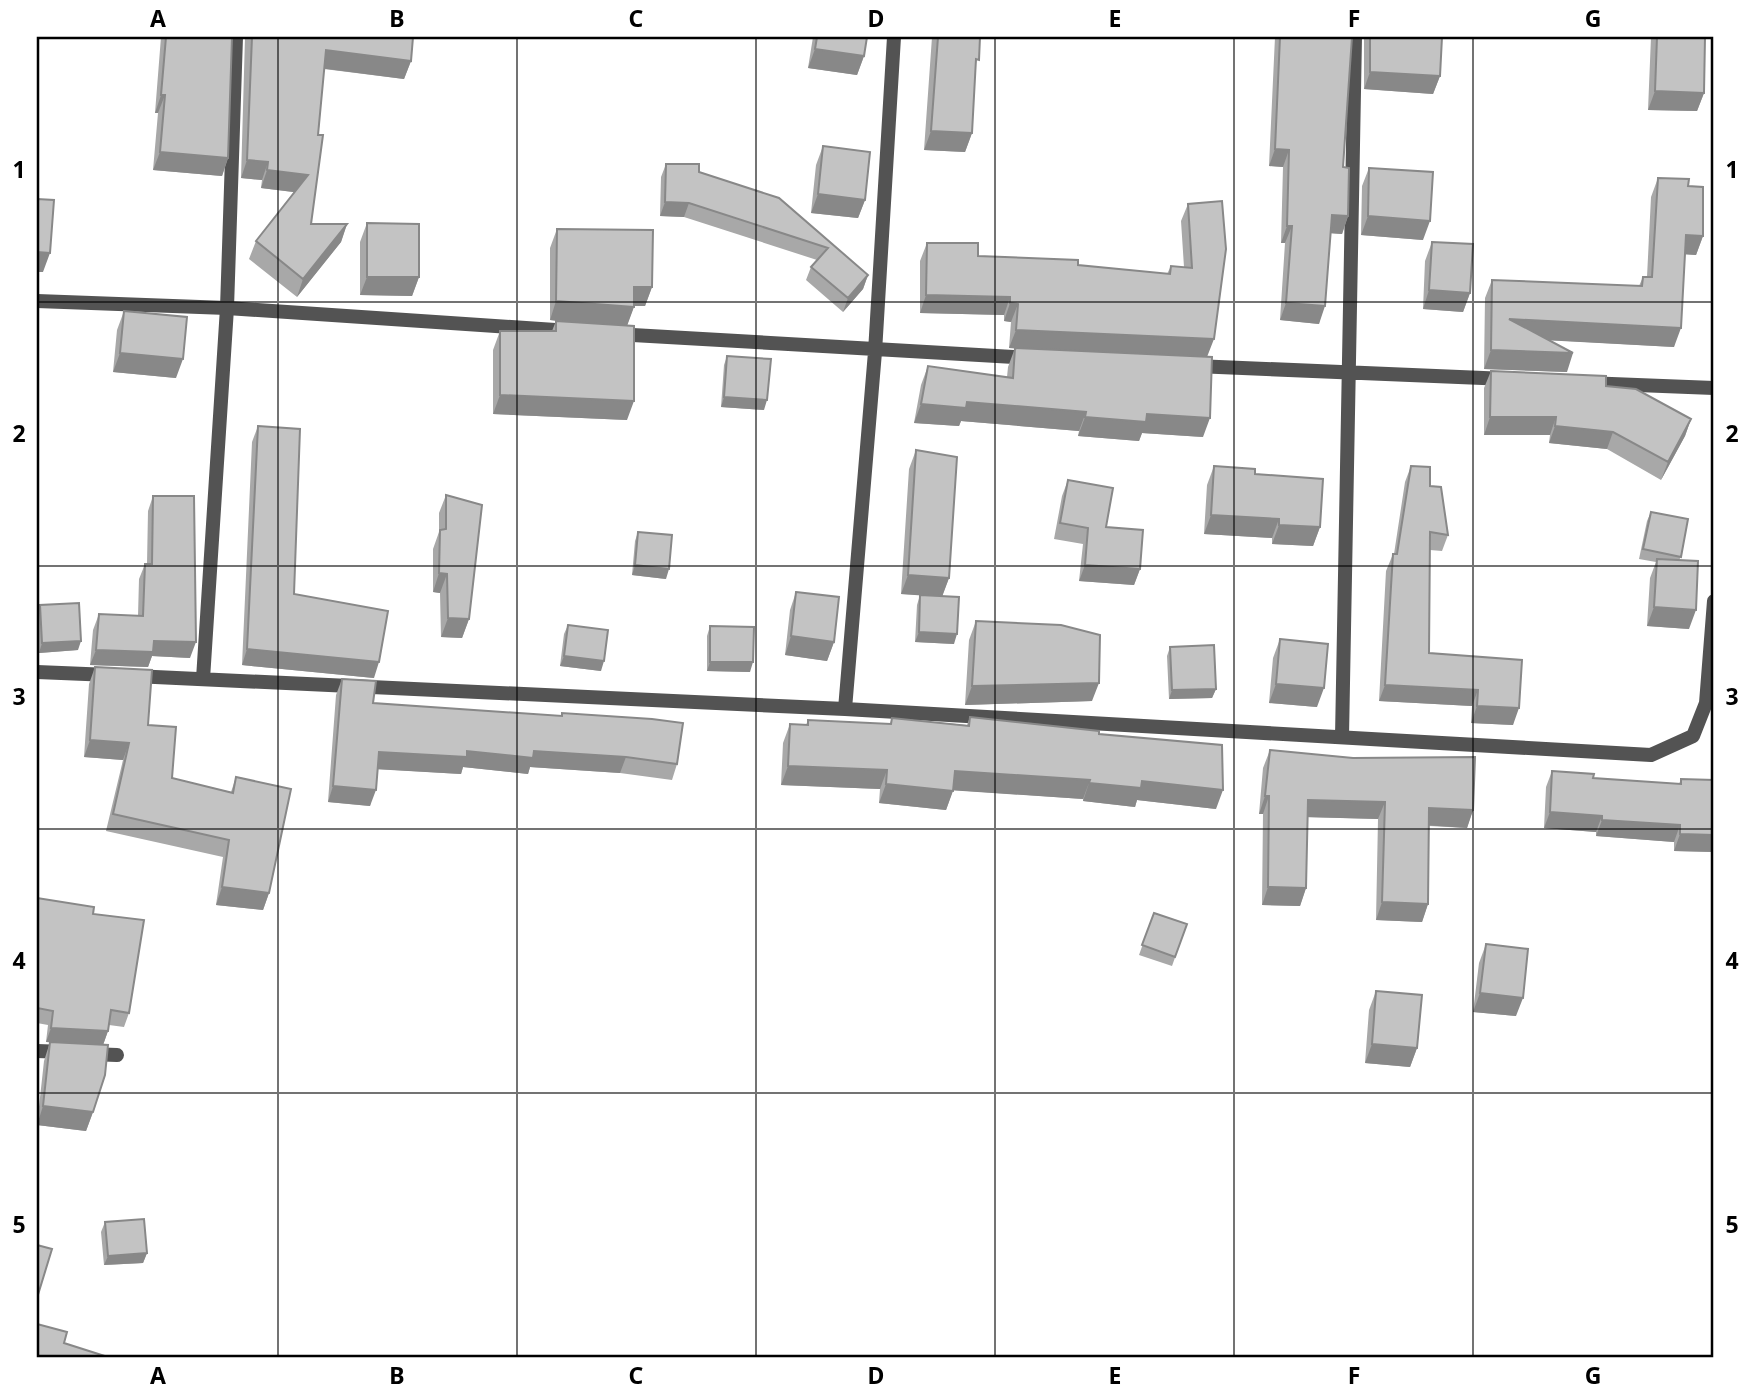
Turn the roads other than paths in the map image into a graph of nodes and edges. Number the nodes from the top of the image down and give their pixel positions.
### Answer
1 (236, 37) edge
2 (894, 37) edge
3 (1355, 37) edge
4 (37, 302) edge
5 (227, 309) junction
6 (876, 352) junction
7 (1043, 359) edge
8 (1183, 365) edge
9 (1350, 372) junction
10 (1525, 380) edge
11 (1566, 382) edge
12 (1714, 388) edge
13 (1714, 601) edge
14 (37, 672) edge
15 (203, 679) junction
16 (845, 709) junction
17 (1342, 737) junction
18 (37, 1051) edge
19 (117, 1055) dead end

1 - 5 street
2 - 6 street
3 - 9 street
4 - 5 street
5 - 6 street
5 - 15 street
6 - 7 street
6 - 16 street
8 - 9 street
9 - 10 street
9 - 17 street
11 - 12 street
13 - 17 street
14 - 15 street
15 - 16 street
16 - 17 street
18 - 19 street

